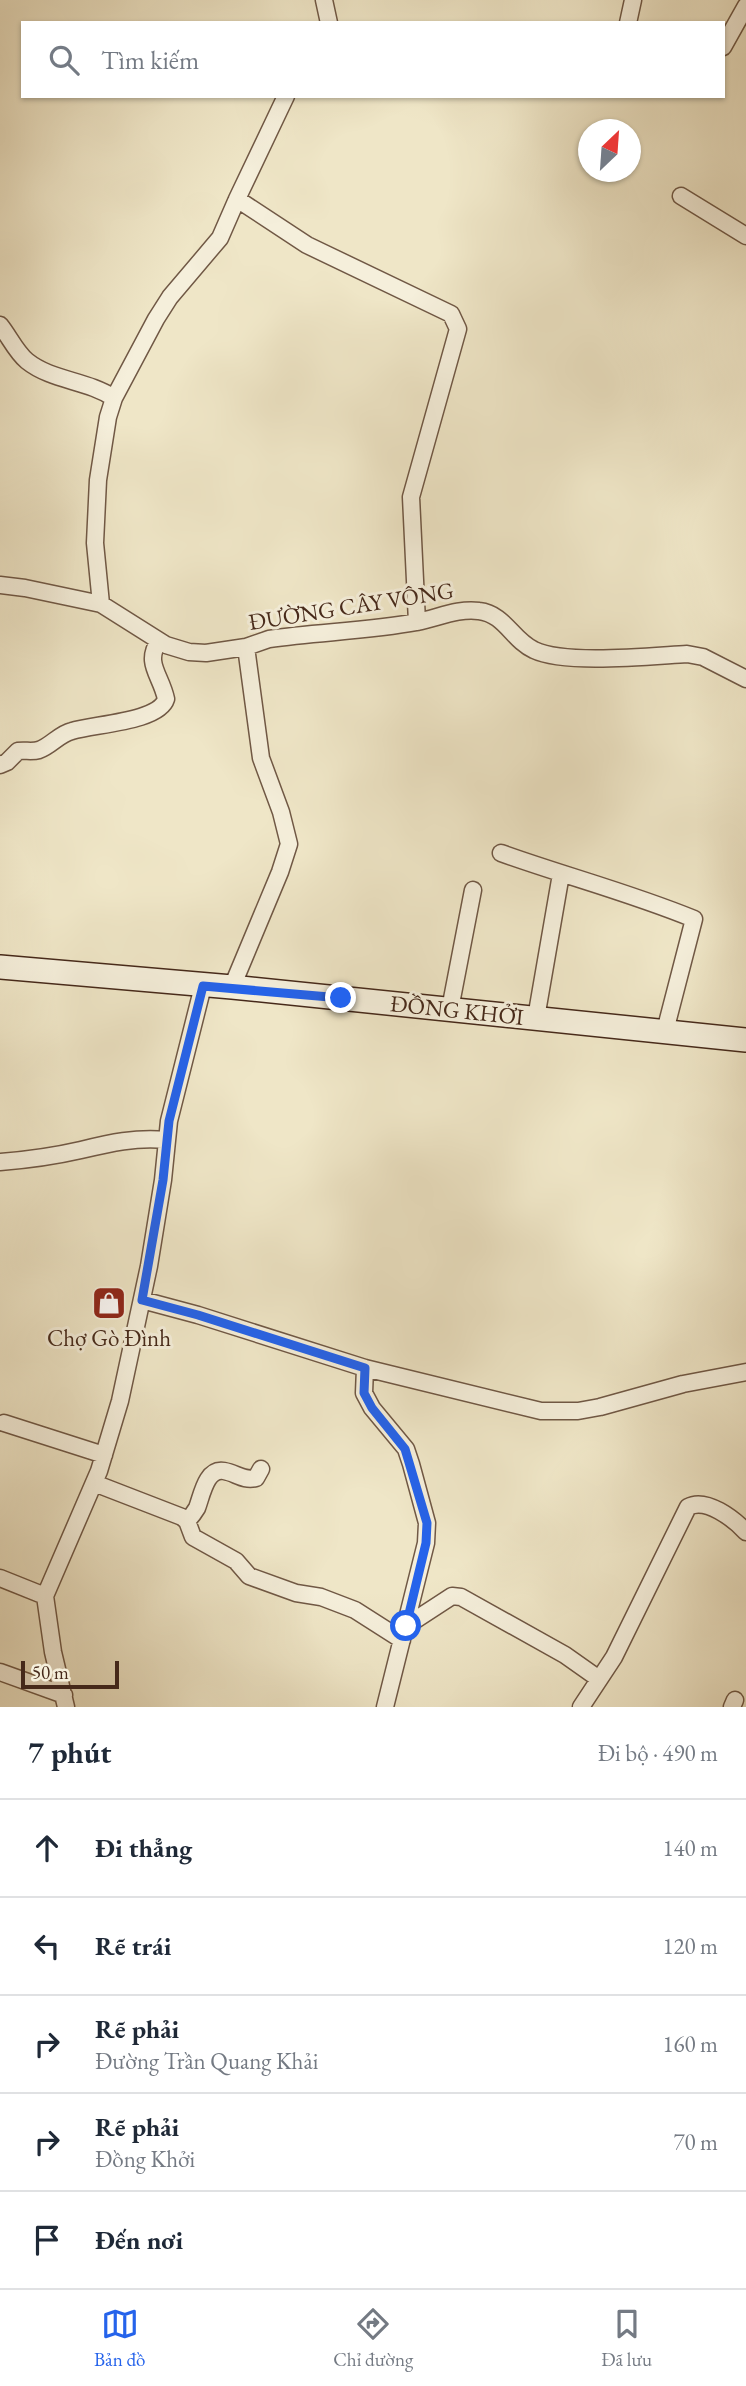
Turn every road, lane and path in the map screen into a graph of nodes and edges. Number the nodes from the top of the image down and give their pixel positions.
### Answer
1 (324, 0) edge
2 (634, 0) edge
3 (746, 6) edge
4 (328, 21) edge
5 (629, 21) edge
6 (725, 43) edge
7 (285, 98) edge
8 (681, 196) dead end
9 (237, 199) junction
10 (746, 236) edge
11 (0, 325) edge
12 (114, 398) junction
13 (0, 586) edge
14 (101, 604) junction
15 (417, 622) junction
16 (159, 641) junction
17 (246, 647) junction
18 (746, 679) edge
19 (0, 765) edge
20 (501, 853) dead end
21 (561, 874) junction
22 (473, 890) dead end
23 (0, 967) edge
24 (203, 986) junction
25 (232, 987) junction
26 (450, 1009) junction
27 (537, 1018) junction
28 (665, 1031) junction
29 (746, 1040) edge
30 (166, 1140) junction
31 (0, 1162) edge
32 (142, 1300) junction
33 (365, 1368) junction
34 (746, 1372) edge
35 (4, 1423) dead end
36 (104, 1455) junction
37 (261, 1469) dead end
38 (94, 1483) junction
39 (187, 1521) junction
40 (746, 1532) edge
41 (0, 1578) edge
42 (46, 1596) junction
43 (404, 1633) junction
44 (0, 1672) edge
45 (599, 1679) junction
46 (65, 1701) edge
47 (385, 1707) edge
48 (581, 1707) edge

1 - 4 street
2 - 5 street
3 - 6 street
7 - 9 street
8 - 10 street
9 - 12 street
9 - 15 street
11 - 12 street
12 - 14 street
13 - 14 street, ĐƯỜNG CÂY VÔNG
14 - 16 street, ĐƯỜNG CÂY VÔNG
15 - 17 street, ĐƯỜNG CÂY VÔNG
15 - 18 street, ĐƯỜNG CÂY VÔNG
16 - 17 street, ĐƯỜNG CÂY VÔNG
16 - 19 street
17 - 25 street
20 - 21 street
21 - 27 street
21 - 28 street
22 - 26 street
23 - 24 main road, ĐỒNG KHỞI
24 - 25 main road, ĐỒNG KHỞI
24 - 30 street
25 - 26 main road, ĐỒNG KHỞI
26 - 27 main road, ĐỒNG KHỞI
27 - 28 main road, ĐỒNG KHỞI
28 - 29 main road, ĐỒNG KHỞI
30 - 31 street
30 - 32 street
32 - 33 street
32 - 36 street
33 - 34 street
33 - 43 street
35 - 36 street
36 - 38 street
37 - 39 street
38 - 39 street
38 - 42 street
39 - 43 street
40 - 45 street
41 - 42 street
42 - 46 street
43 - 45 street
43 - 47 street
44 - 46 street
45 - 48 street

